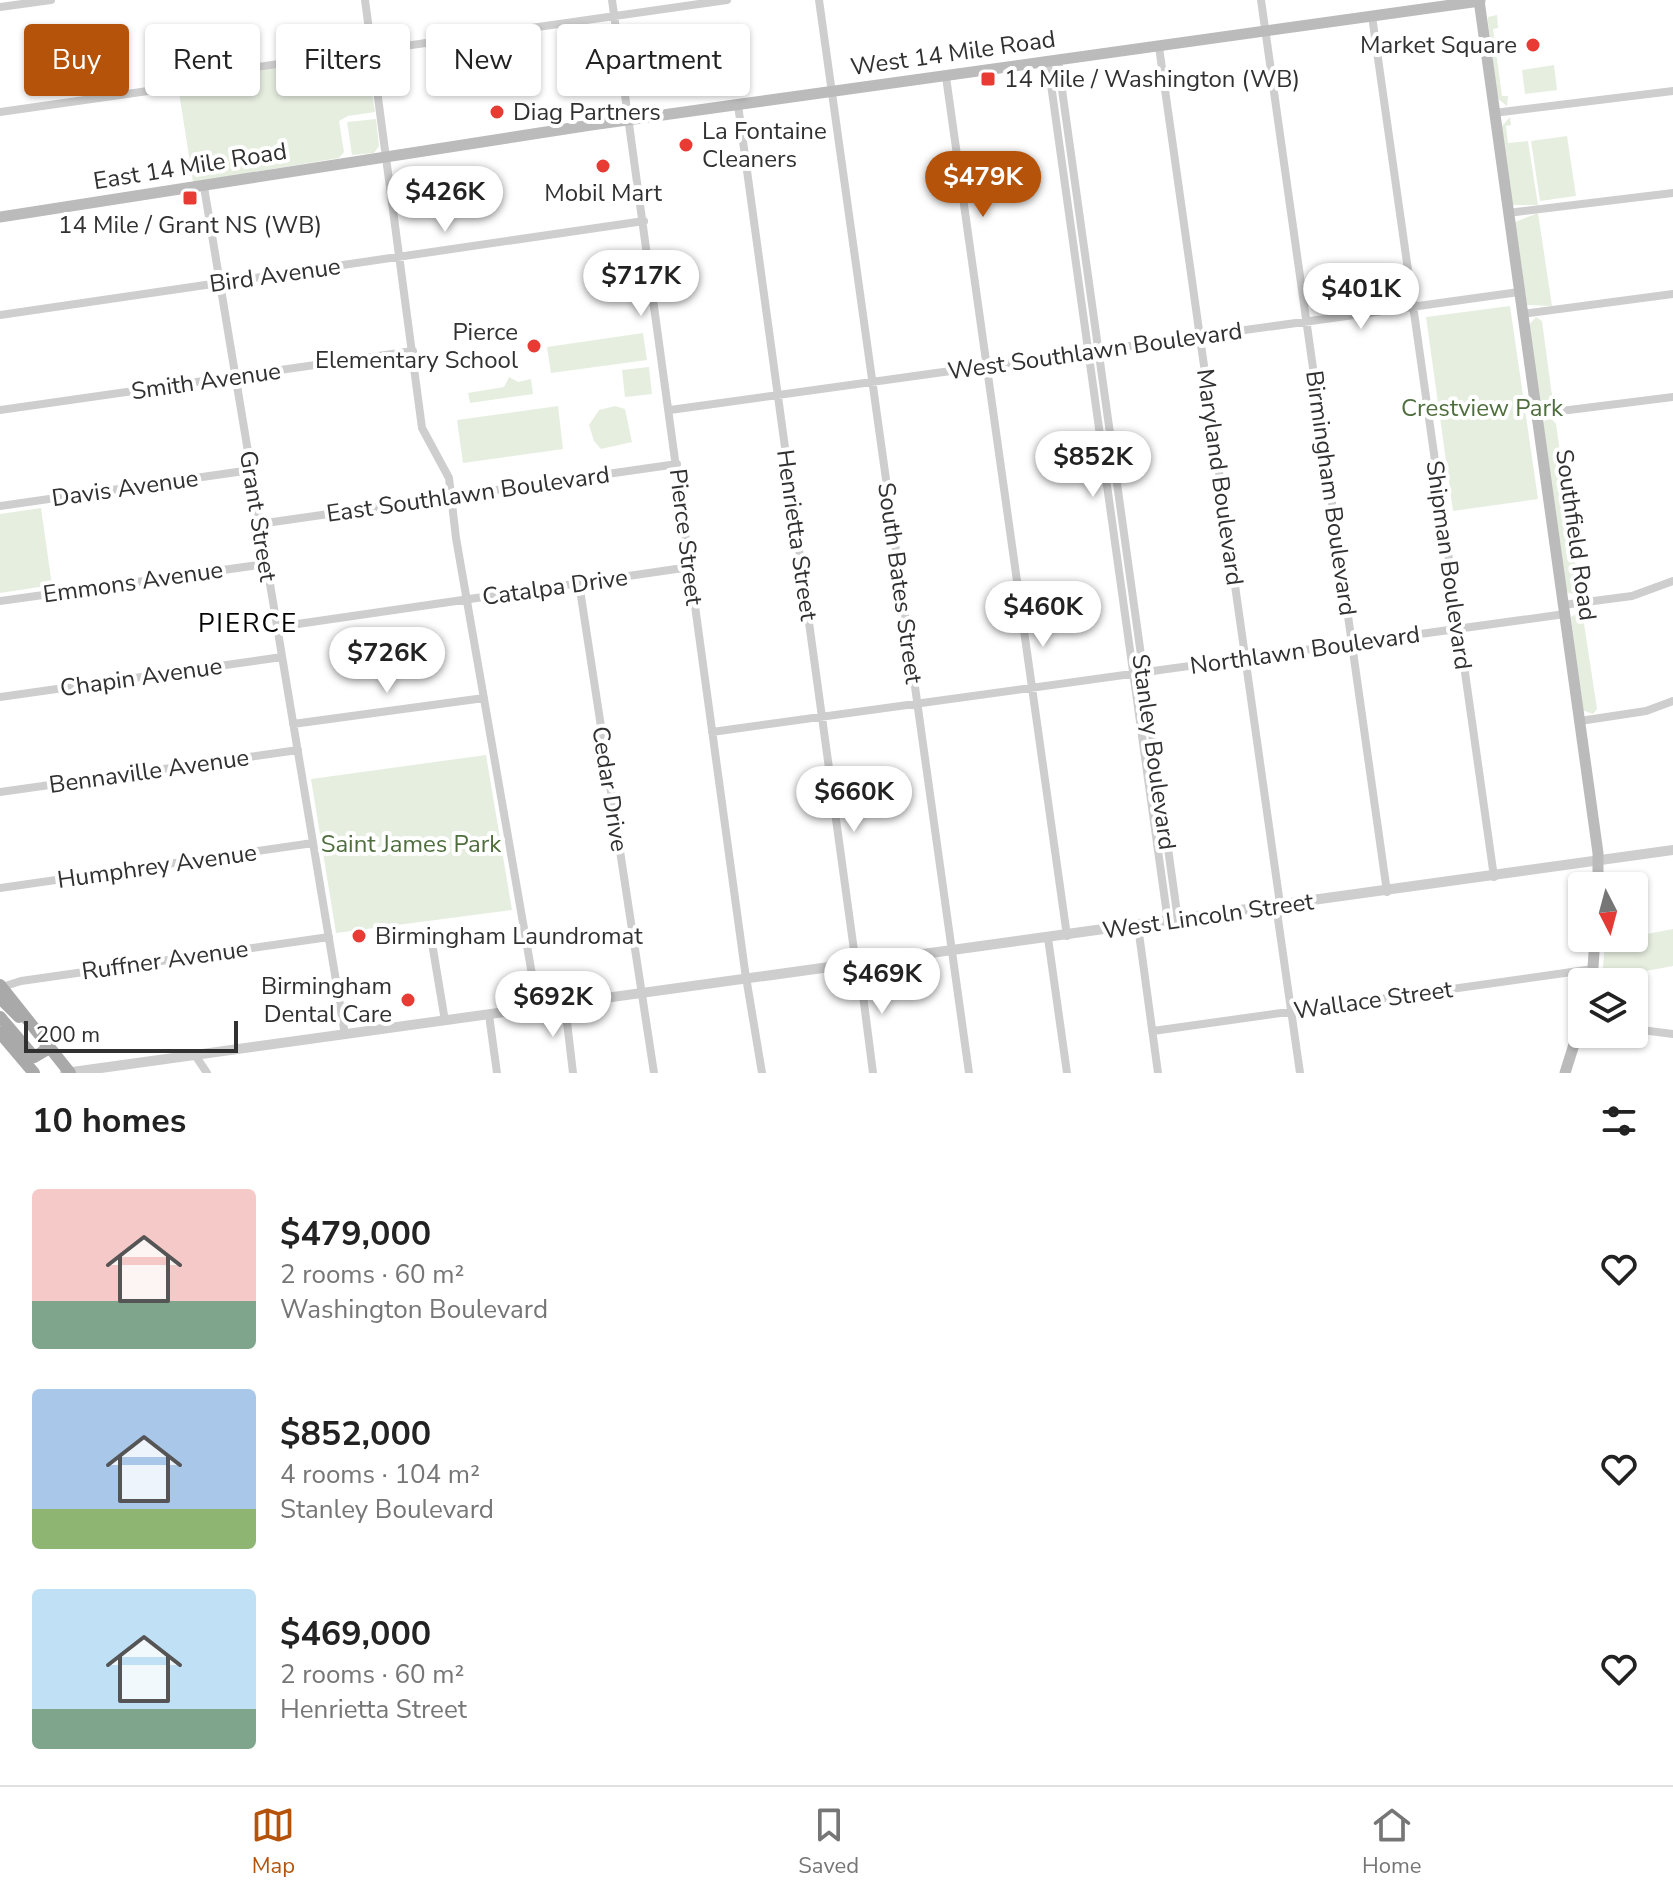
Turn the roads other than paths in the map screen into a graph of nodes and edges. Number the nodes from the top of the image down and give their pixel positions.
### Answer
1 (51, 0) edge
2 (365, 0) edge
3 (612, 0) edge
4 (727, 0) edge
5 (819, 0) edge
6 (1261, 0) edge
7 (1483, 0) edge
8 (0, 7) edge
9 (615, 15) junction
10 (1372, 16) junction
11 (368, 24) edge
12 (1266, 31) junction
13 (410, 45) edge
14 (1159, 47) junction
15 (1053, 62) junction
16 (276, 65) edge
17 (946, 77) junction
18 (1673, 91) edge
19 (833, 93) junction
20 (378, 96) edge
21 (738, 105) junction
22 (0, 112) edge
23 (1494, 113) junction
24 (630, 120) junction
25 (386, 158) junction
26 (204, 187) junction
27 (1673, 193) edge
28 (1508, 213) junction
29 (0, 217) edge
30 (644, 221) junction
31 (400, 257) junction
32 (220, 284) junction
33 (1519, 292) junction
34 (1673, 294) edge
35 (1413, 307) junction
36 (1522, 314) junction
37 (0, 315) edge
38 (1306, 322) junction
39 (1200, 337) junction
40 (413, 351) junction
41 (1094, 351) junction
42 (987, 366) junction
43 (235, 377) junction
44 (873, 382) junction
45 (778, 395) junction
46 (1673, 397) edge
47 (0, 410) edge
48 (670, 410) junction
49 (1537, 414) junction
50 (677, 464) junction
51 (251, 470) junction
52 (451, 496) junction
53 (0, 506) edge
54 (259, 524) junction
55 (266, 564) junction
56 (690, 567) junction
57 (1673, 581) edge
58 (579, 583) junction
59 (467, 600) junction
60 (0, 601) edge
61 (1564, 609) junction
62 (277, 627) junction
63 (1459, 629) junction
64 (1352, 644) junction
65 (282, 657) junction
66 (1245, 658) junction
67 (1139, 673) junction
68 (1032, 688) junction
69 (0, 697) edge
70 (484, 698) junction
71 (1673, 701) edge
72 (918, 704) junction
73 (822, 717) junction
74 (1580, 721) junction
75 (293, 724) junction
76 (712, 732) junction
77 (298, 750) junction
78 (0, 792) edge
79 (313, 843) junction
80 (1671, 848) edge
81 (1599, 862) junction
82 (1599, 872) edge
83 (1494, 877) junction
84 (0, 888) edge
85 (1387, 892) junction
86 (1278, 907) junction
87 (1173, 921) junction
88 (1138, 926) junction
89 (430, 931) dead end
90 (1067, 936) junction
91 (329, 937) junction
92 (1048, 938) junction
93 (952, 952) junction
94 (858, 964) junction
95 (1568, 979) edge
96 (747, 980) junction
97 (1, 990) edge
98 (643, 994) junction
99 (565, 1005) junction
100 (538, 1009) junction
101 (1291, 1012) junction
102 (489, 1015) junction
103 (0, 1017) edge
104 (445, 1021) junction
105 (1153, 1031) junction
106 (1648, 1031) edge
107 (0, 1033) edge
108 (1673, 1034) edge
109 (345, 1035) junction
110 (44, 1038) junction
111 (1573, 1048) edge
112 (195, 1055) junction
113 (100, 1071) edge
114 (34, 1073) edge
115 (63, 1073) edge
116 (70, 1073) edge
117 (207, 1073) edge
118 (497, 1073) edge
119 (573, 1073) edge
120 (654, 1073) edge
121 (762, 1073) edge
122 (873, 1073) edge
123 (969, 1073) edge
124 (1067, 1073) edge
125 (1158, 1073) edge
126 (1300, 1073) edge
127 (1565, 1073) edge

1 - 8 street
2 - 11 street
3 - 9 street, Pierce Street
4 - 9 street
5 - 19 street, South Bates Street
6 - 12 street, Birmingham Boulevard
7 - 10 main road, West 14 Mile Road
7 - 23 main road, Southfield Road
9 - 13 street
9 - 24 street, Pierce Street
10 - 12 main road, West 14 Mile Road
10 - 35 street, Shipman Boulevard
12 - 14 main road, West 14 Mile Road
12 - 38 street, Birmingham Boulevard
14 - 15 main road, West 14 Mile Road
14 - 39 street, Maryland Boulevard
15 - 17 main road, West 14 Mile Road
15 - 41 street, Stanley Boulevard
16 - 22 street
17 - 19 main road, West 14 Mile Road
17 - 42 street
18 - 23 street
19 - 21 main road, West 14 Mile Road
19 - 44 street, South Bates Street
20 - 25 street
21 - 24 main road, West 14 Mile Road
21 - 45 street, Henrietta Street
23 - 28 main road, Southfield Road
24 - 25 main road, West 14 Mile Road
24 - 30 street, Pierce Street
25 - 26 main road, East 14 Mile Road
25 - 31 street
26 - 29 main road, East 14 Mile Road
26 - 32 street, Grant Street
27 - 28 street
28 - 33 main road, Southfield Road
30 - 31 street, Bird Avenue
30 - 48 street, Pierce Street
31 - 32 street, Bird Avenue
31 - 40 street
32 - 37 street, Bird Avenue
32 - 43 street, Grant Street
33 - 35 street, West Southlawn Boulevard
33 - 36 main road, Southfield Road
34 - 36 street
35 - 38 street, West Southlawn Boulevard
35 - 63 street, Shipman Boulevard
36 - 49 main road, Southfield Road
38 - 39 street, West Southlawn Boulevard
38 - 64 street, Birmingham Boulevard
39 - 41 street, West Southlawn Boulevard
39 - 66 street, Maryland Boulevard
40 - 43 street, Smith Avenue
40 - 52 street
41 - 42 street, West Southlawn Boulevard
41 - 67 street, Stanley Boulevard
42 - 44 street, West Southlawn Boulevard
42 - 68 street
43 - 47 street, Smith Avenue
43 - 51 street, Grant Street
44 - 45 street, West Southlawn Boulevard
44 - 72 street, South Bates Street
45 - 48 street, West Southlawn Boulevard
45 - 73 street, Henrietta Street
46 - 49 street
48 - 50 street, Pierce Street
49 - 61 main road, Southfield Road
50 - 52 street, East Southlawn Boulevard
50 - 56 street, Pierce Street
51 - 53 street, Davis Avenue
51 - 54 street, Grant Street
52 - 54 street, East Southlawn Boulevard
52 - 59 street
54 - 55 street, Grant Street
55 - 60 street, Emmons Avenue
55 - 62 street, Grant Street
56 - 58 street, Catalpa Drive
56 - 76 street, Pierce Street
57 - 61 street, Northlawn Boulevard
58 - 59 street, Catalpa Drive
58 - 98 street, Cedar Drive
59 - 62 street, Catalpa Drive
59 - 70 street
61 - 63 street, Northlawn Boulevard
61 - 74 main road, Southfield Road
62 - 65 street, Grant Street
63 - 64 street, Northlawn Boulevard
63 - 83 street, Shipman Boulevard
64 - 66 street, Northlawn Boulevard
64 - 85 street, Birmingham Boulevard
65 - 69 street, Chapin Avenue
65 - 75 street, Grant Street
66 - 67 street, Northlawn Boulevard
66 - 86 street, Maryland Boulevard
67 - 68 street, Northlawn Boulevard
67 - 87 street, Stanley Boulevard
68 - 72 street, Northlawn Boulevard
68 - 90 street
70 - 75 street
70 - 100 street
71 - 74 street
72 - 73 street, Northlawn Boulevard
72 - 93 street, South Bates Street
73 - 76 street, Northlawn Boulevard
73 - 94 street, Henrietta Street
74 - 81 main road, Southfield Road
75 - 77 street, Grant Street
76 - 96 street, Pierce Street
77 - 78 street, Bennaville Avenue
77 - 79 street, Grant Street
79 - 84 street, Humphrey Avenue
79 - 91 street, Grant Street
80 - 81 street, West Lincoln Street
81 - 82 main road, Southfield Road
81 - 83 street, West Lincoln Street
83 - 85 street, West Lincoln Street
85 - 86 street, West Lincoln Street
86 - 87 street, West Lincoln Street
86 - 101 street, Maryland Boulevard
87 - 88 street, West Lincoln Street
88 - 90 street, West Lincoln Street
88 - 105 street
89 - 104 street
90 - 92 street, West Lincoln Street
91 - 97 street, Ruffner Avenue
91 - 109 street, Grant Street
92 - 93 street, West Lincoln Street
92 - 124 street
93 - 94 street, West Lincoln Street
93 - 123 street, South Bates Street
94 - 96 street, West Lincoln Street
94 - 122 street, Henrietta Street
95 - 101 street, Wallace Street
96 - 98 street, West Lincoln Street
96 - 121 street, Pierce Street
97 - 110 main road
98 - 99 street, West Lincoln Street
98 - 120 street, Cedar Drive
99 - 100 street, West Lincoln Street
99 - 119 street
100 - 102 street, West Lincoln Street
101 - 105 street, Wallace Street
101 - 126 street, Maryland Boulevard
102 - 104 street, West Lincoln Street
102 - 118 street
103 - 110 main road
104 - 109 street, West Lincoln Street
105 - 125 street
106 - 108 street
107 - 114 main road
109 - 112 street, West Lincoln Street
110 - 116 main road
111 - 127 main road
112 - 113 street, West Lincoln Street
112 - 117 street
113 - 116 street, West Lincoln Street
115 - 116 street, West Lincoln Street

